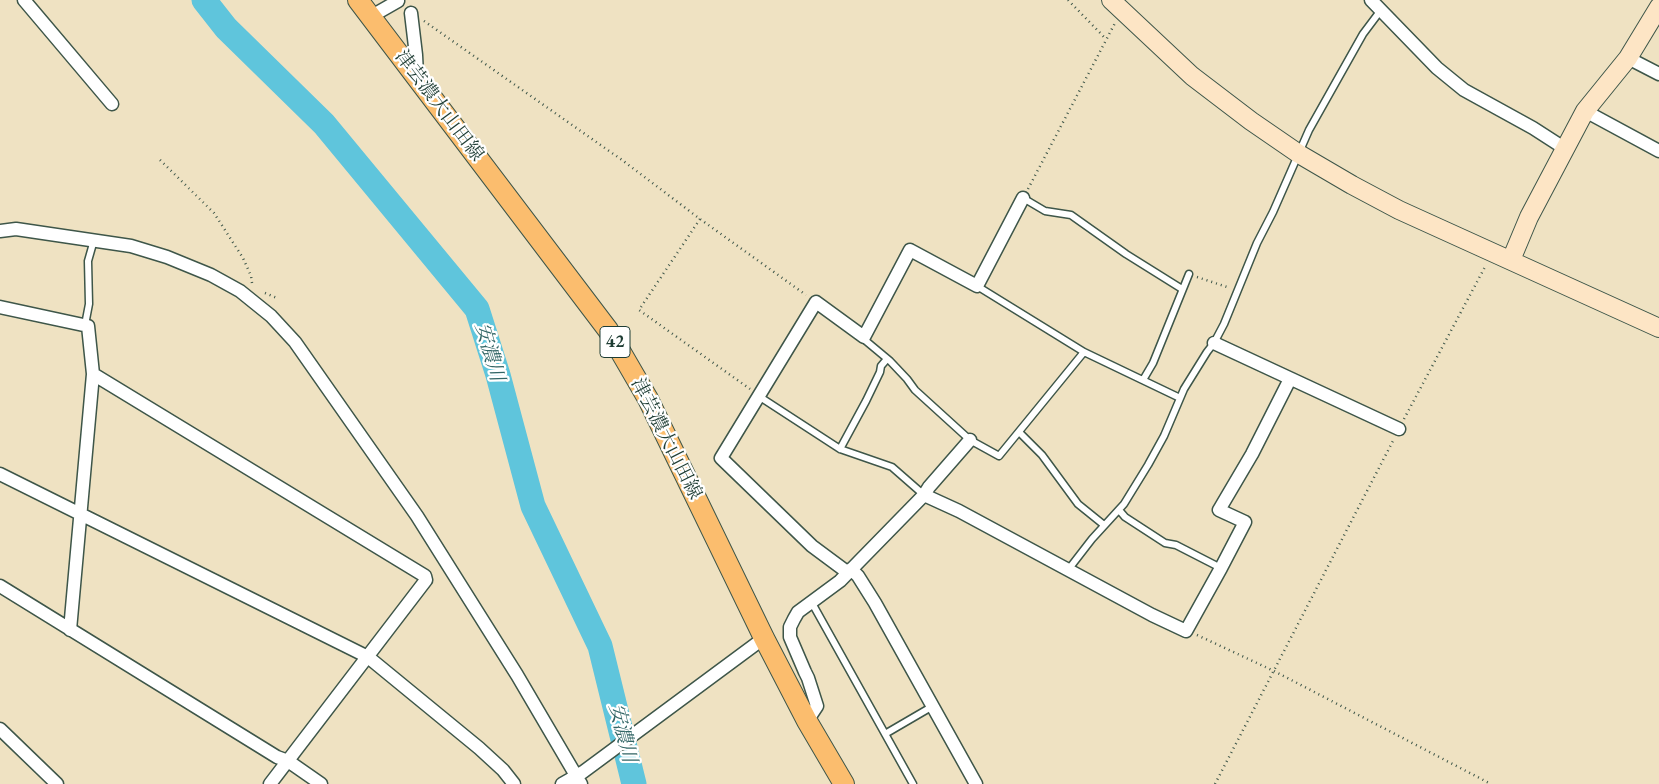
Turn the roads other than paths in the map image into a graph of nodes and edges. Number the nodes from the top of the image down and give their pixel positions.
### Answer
1 (24, 0) edge
2 (358, 0) edge
3 (398, 1) edge
4 (1377, 4) edge
5 (1120, 6) edge
6 (1659, 7) edge
7 (410, 13) road end
8 (370, 17) junction
9 (1628, 58) junction
10 (1659, 74) edge
11 (416, 76) junction
12 (112, 104) dead end
13 (1585, 111) junction
14 (1564, 148) junction
15 (1659, 151) edge
16 (1299, 154) junction
17 (1023, 198) joint
18 (0, 231) edge
19 (94, 240) junction
20 (1511, 260) junction
21 (1188, 274) road end
22 (977, 286) junction
23 (1182, 289) junction
24 (0, 307) edge
25 (85, 325) junction
26 (1659, 328) edge
27 (864, 337) junction
28 (1214, 344) junction
29 (1084, 352) junction
30 (887, 359) junction
31 (93, 374) junction
32 (1290, 379) junction
33 (1143, 380) junction
34 (760, 397) junction
35 (1180, 398) junction
36 (1399, 429) road end
37 (1019, 432) junction
38 (970, 440) junction
39 (840, 449) junction
40 (0, 474) edge
41 (924, 495) junction
42 (1119, 510) junction
43 (81, 515) junction
44 (1104, 526) junction
45 (1068, 570) junction
46 (1220, 570) junction
47 (849, 571) junction
48 (0, 586) edge
49 (812, 602) junction
50 (70, 630) junction
51 (760, 642) junction
52 (368, 657) junction
53 (933, 706) junction
54 (807, 721) junction
55 (0, 729) edge
56 (885, 734) junction
57 (288, 761) junction
58 (580, 778) edge
59 (57, 784) edge
60 (270, 784) edge
61 (321, 784) edge
62 (514, 784) edge
63 (562, 784) edge
64 (844, 784) edge
65 (913, 784) edge
66 (976, 784) edge

1 - 12 street
2 - 8 main road, 津芸濃大山田線 / 42
3 - 8 street
4 - 14 street
4 - 16 lane
5 - 16 street
6 - 9 street
7 - 11 street
8 - 11 main road, 津芸濃大山田線 / 42
9 - 10 street
9 - 13 street
11 - 51 main road, 津芸濃大山田線 / 42
13 - 14 street
13 - 15 street
14 - 20 street
16 - 20 street
16 - 28 lane
17 - 22 street
17 - 23 lane
18 - 19 street
19 - 25 lane
19 - 58 street
20 - 26 street
21 - 23 lane
22 - 27 street
22 - 29 lane
23 - 33 lane
24 - 25 street
25 - 31 street
27 - 30 lane
27 - 34 street
28 - 32 street
28 - 35 lane
29 - 33 lane
29 - 37 lane
30 - 38 lane
30 - 39 lane
31 - 43 street
31 - 52 street
32 - 36 street
32 - 46 street
33 - 35 lane
34 - 39 lane
34 - 47 street
35 - 42 lane
37 - 38 lane
37 - 44 lane
38 - 41 street
39 - 41 lane
40 - 43 street
41 - 45 street
41 - 47 street
42 - 44 lane
42 - 46 lane
43 - 50 street
43 - 52 street
44 - 45 lane
45 - 46 street
47 - 49 street
47 - 53 street
48 - 50 street
49 - 54 street
49 - 56 lane
50 - 57 street
51 - 54 main road, 津芸濃大山田線 / 42
51 - 58 street
52 - 57 street
52 - 62 street
53 - 56 lane
53 - 66 street
54 - 64 main road, 津芸濃大山田線 / 42
55 - 59 street
56 - 65 lane
57 - 60 street
57 - 61 street
58 - 63 street

